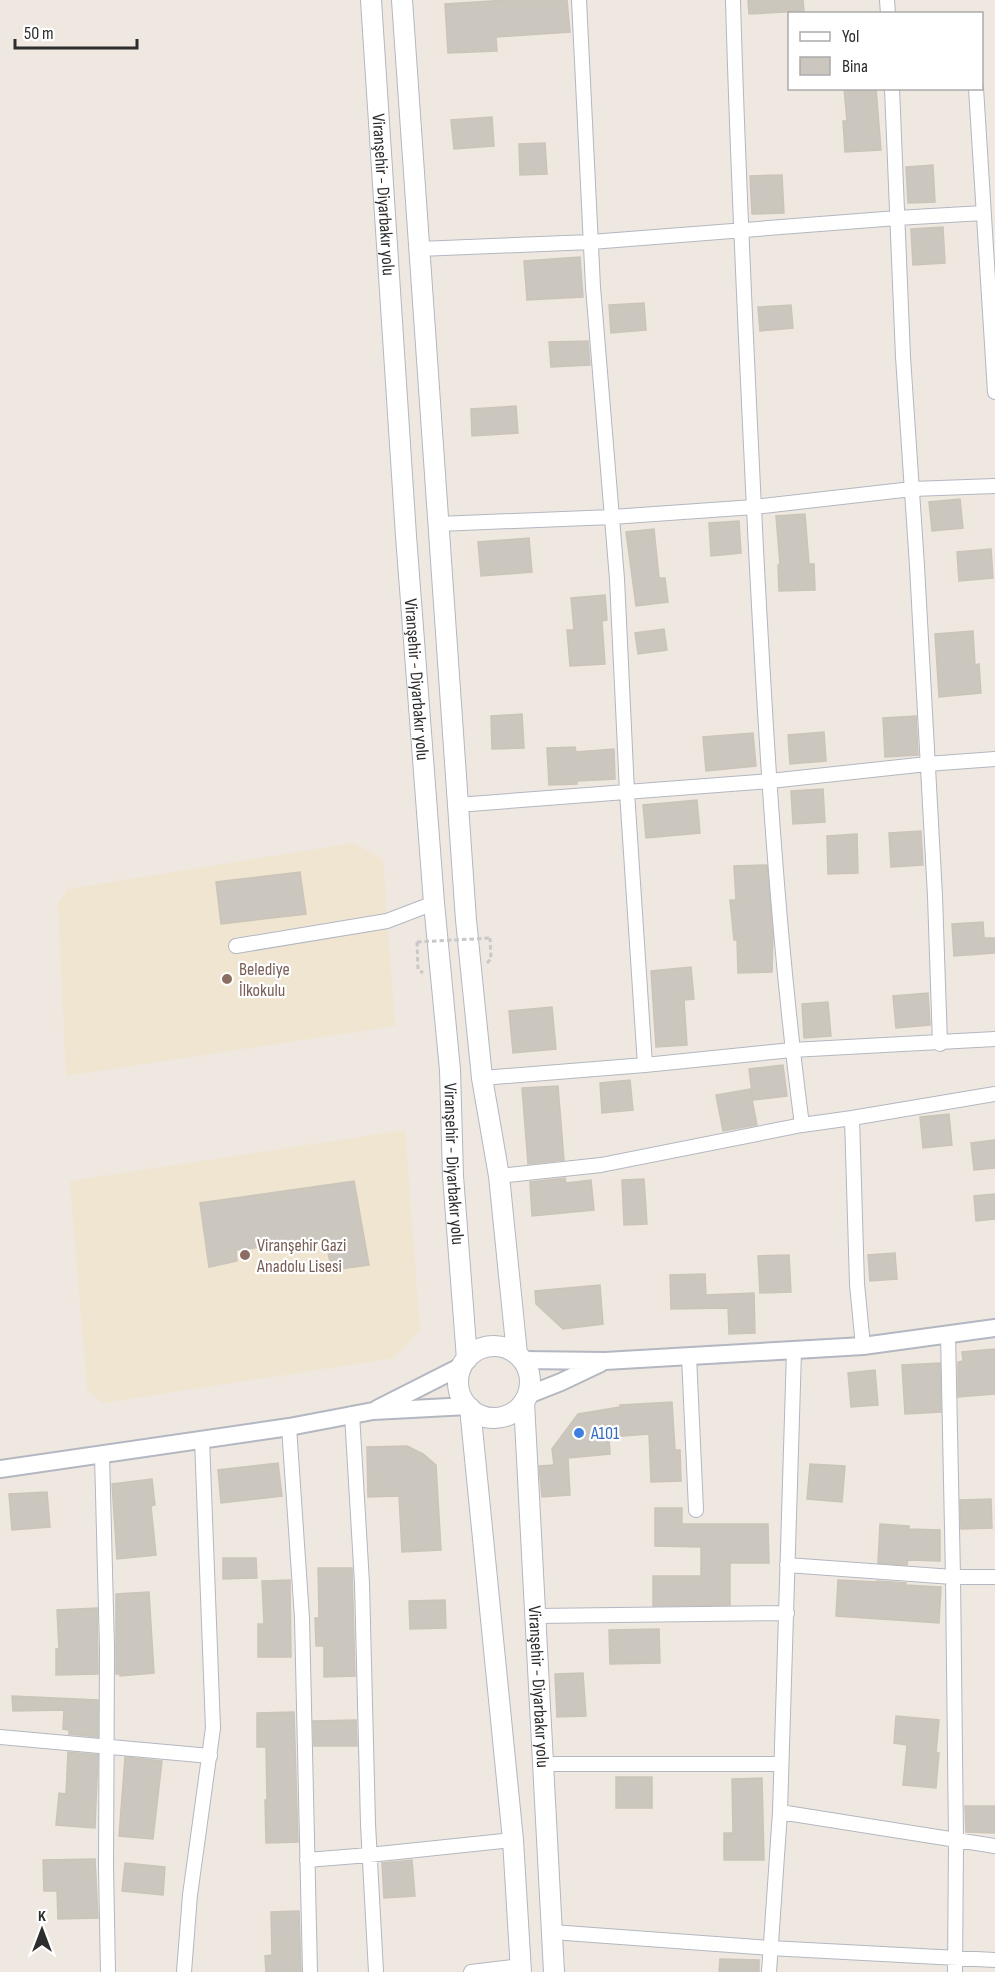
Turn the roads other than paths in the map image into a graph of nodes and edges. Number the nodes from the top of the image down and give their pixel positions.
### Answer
1 (372, 0) edge
2 (402, 0) edge
3 (579, 0) edge
4 (733, 0) edge
5 (892, 90) edge
6 (976, 90) edge
7 (988, 177) edge
8 (983, 213) junction
9 (897, 218) junction
10 (740, 230) junction
11 (591, 242) junction
12 (419, 249) junction
13 (994, 345) edge
14 (995, 392) edge
15 (995, 486) edge
16 (912, 489) junction
17 (754, 507) junction
18 (612, 517) junction
19 (438, 525) junction
20 (995, 759) edge
21 (927, 764) junction
22 (770, 781) junction
23 (627, 792) junction
24 (457, 805) junction
25 (434, 903) junction
26 (236, 946) dead end
27 (995, 1039) edge
28 (940, 1044) junction
29 (792, 1050) junction
30 (645, 1065) junction
31 (482, 1078) junction
32 (995, 1094) edge
33 (852, 1118) junction
34 (802, 1125) junction
35 (499, 1176) junction
36 (995, 1328) edge
37 (948, 1334) junction
38 (863, 1346) junction
39 (794, 1351) junction
40 (689, 1356) junction
41 (520, 1357) junction
42 (605, 1361) junction
43 (464, 1363) junction
44 (526, 1399) junction
45 (469, 1407) junction
46 (373, 1411) junction
47 (352, 1414) junction
48 (289, 1427) junction
49 (202, 1439) junction
50 (102, 1455) junction
51 (0, 1469) edge
52 (696, 1510) dead end
53 (787, 1565) junction
54 (953, 1577) junction
55 (995, 1577) edge
56 (787, 1613) junction
57 (535, 1616) junction
58 (0, 1737) edge
59 (106, 1746) junction
60 (210, 1756) junction
61 (543, 1764) junction
62 (781, 1764) junction
63 (780, 1812) junction
64 (513, 1840) junction
65 (956, 1841) junction
66 (995, 1846) edge
67 (369, 1856) junction
68 (307, 1860) junction
69 (552, 1932) junction
70 (770, 1948) junction
71 (995, 1960) edge
72 (955, 1965) edge
73 (521, 1969) edge
74 (108, 1972) edge
75 (184, 1972) edge
76 (310, 1972) edge
77 (376, 1972) edge
78 (471, 1972) edge
79 (554, 1972) edge
80 (769, 1972) edge

1 - 25 main road, Viranşehir - Diyarbakır yolu
2 - 12 main road, Viranşehir - Diyarbakır yolu
3 - 11 street
4 - 10 street
5 - 9 street
6 - 7 street
7 - 8 street
8 - 9 street
8 - 13 street
9 - 10 street
9 - 16 street
10 - 11 street
10 - 17 street
11 - 12 street
11 - 18 street
12 - 19 main road, Viranşehir - Diyarbakır yolu
13 - 14 street
15 - 16 street
16 - 17 street
16 - 21 street
17 - 18 street
17 - 22 street
18 - 19 street
18 - 23 street
19 - 24 main road, Viranşehir - Diyarbakır yolu
20 - 21 street
21 - 22 street
21 - 28 street
22 - 23 street
22 - 29 street
23 - 24 street
23 - 30 street
24 - 31 main road, Viranşehir - Diyarbakır yolu
25 - 26 street
25 - 43 main road, Viranşehir - Diyarbakır yolu
27 - 28 street
28 - 29 street
29 - 30 street
29 - 34 street
30 - 31 street
31 - 35 main road, Viranşehir - Diyarbakır yolu
32 - 33 street
33 - 34 street
33 - 38 street
34 - 35 street
35 - 41 main road, Viranşehir - Diyarbakır yolu
36 - 37 street
37 - 38 street
37 - 54 street
38 - 39 street
39 - 40 street
39 - 53 street
40 - 42 street
40 - 52 street
41 - 42 street
41 - 43 main road
41 - 44 main road
42 - 44 street
43 - 45 main road
43 - 46 street
44 - 45 main road
44 - 57 main road, Viranşehir - Diyarbakır yolu
45 - 46 street
45 - 64 main road, Viranşehir - Diyarbakır yolu
46 - 47 street
47 - 48 street
47 - 67 street
48 - 49 street
48 - 68 street
49 - 50 street
49 - 60 street
50 - 51 street
50 - 59 street
53 - 54 street
53 - 56 street
54 - 55 street
54 - 65 street
56 - 57 street
56 - 62 street
57 - 61 main road, Viranşehir - Diyarbakır yolu
58 - 59 street
59 - 60 street
59 - 74 street
60 - 75 street
61 - 62 street
61 - 69 main road, Viranşehir - Diyarbakır yolu
62 - 63 street
63 - 65 street
63 - 70 street
64 - 67 street
64 - 73 main road, Viranşehir - Diyarbakır yolu
65 - 66 street
65 - 72 street
67 - 68 street
67 - 77 street
68 - 76 street
69 - 70 street
69 - 79 main road, Viranşehir - Diyarbakır yolu
70 - 72 street
70 - 80 street
71 - 72 street
73 - 78 street

